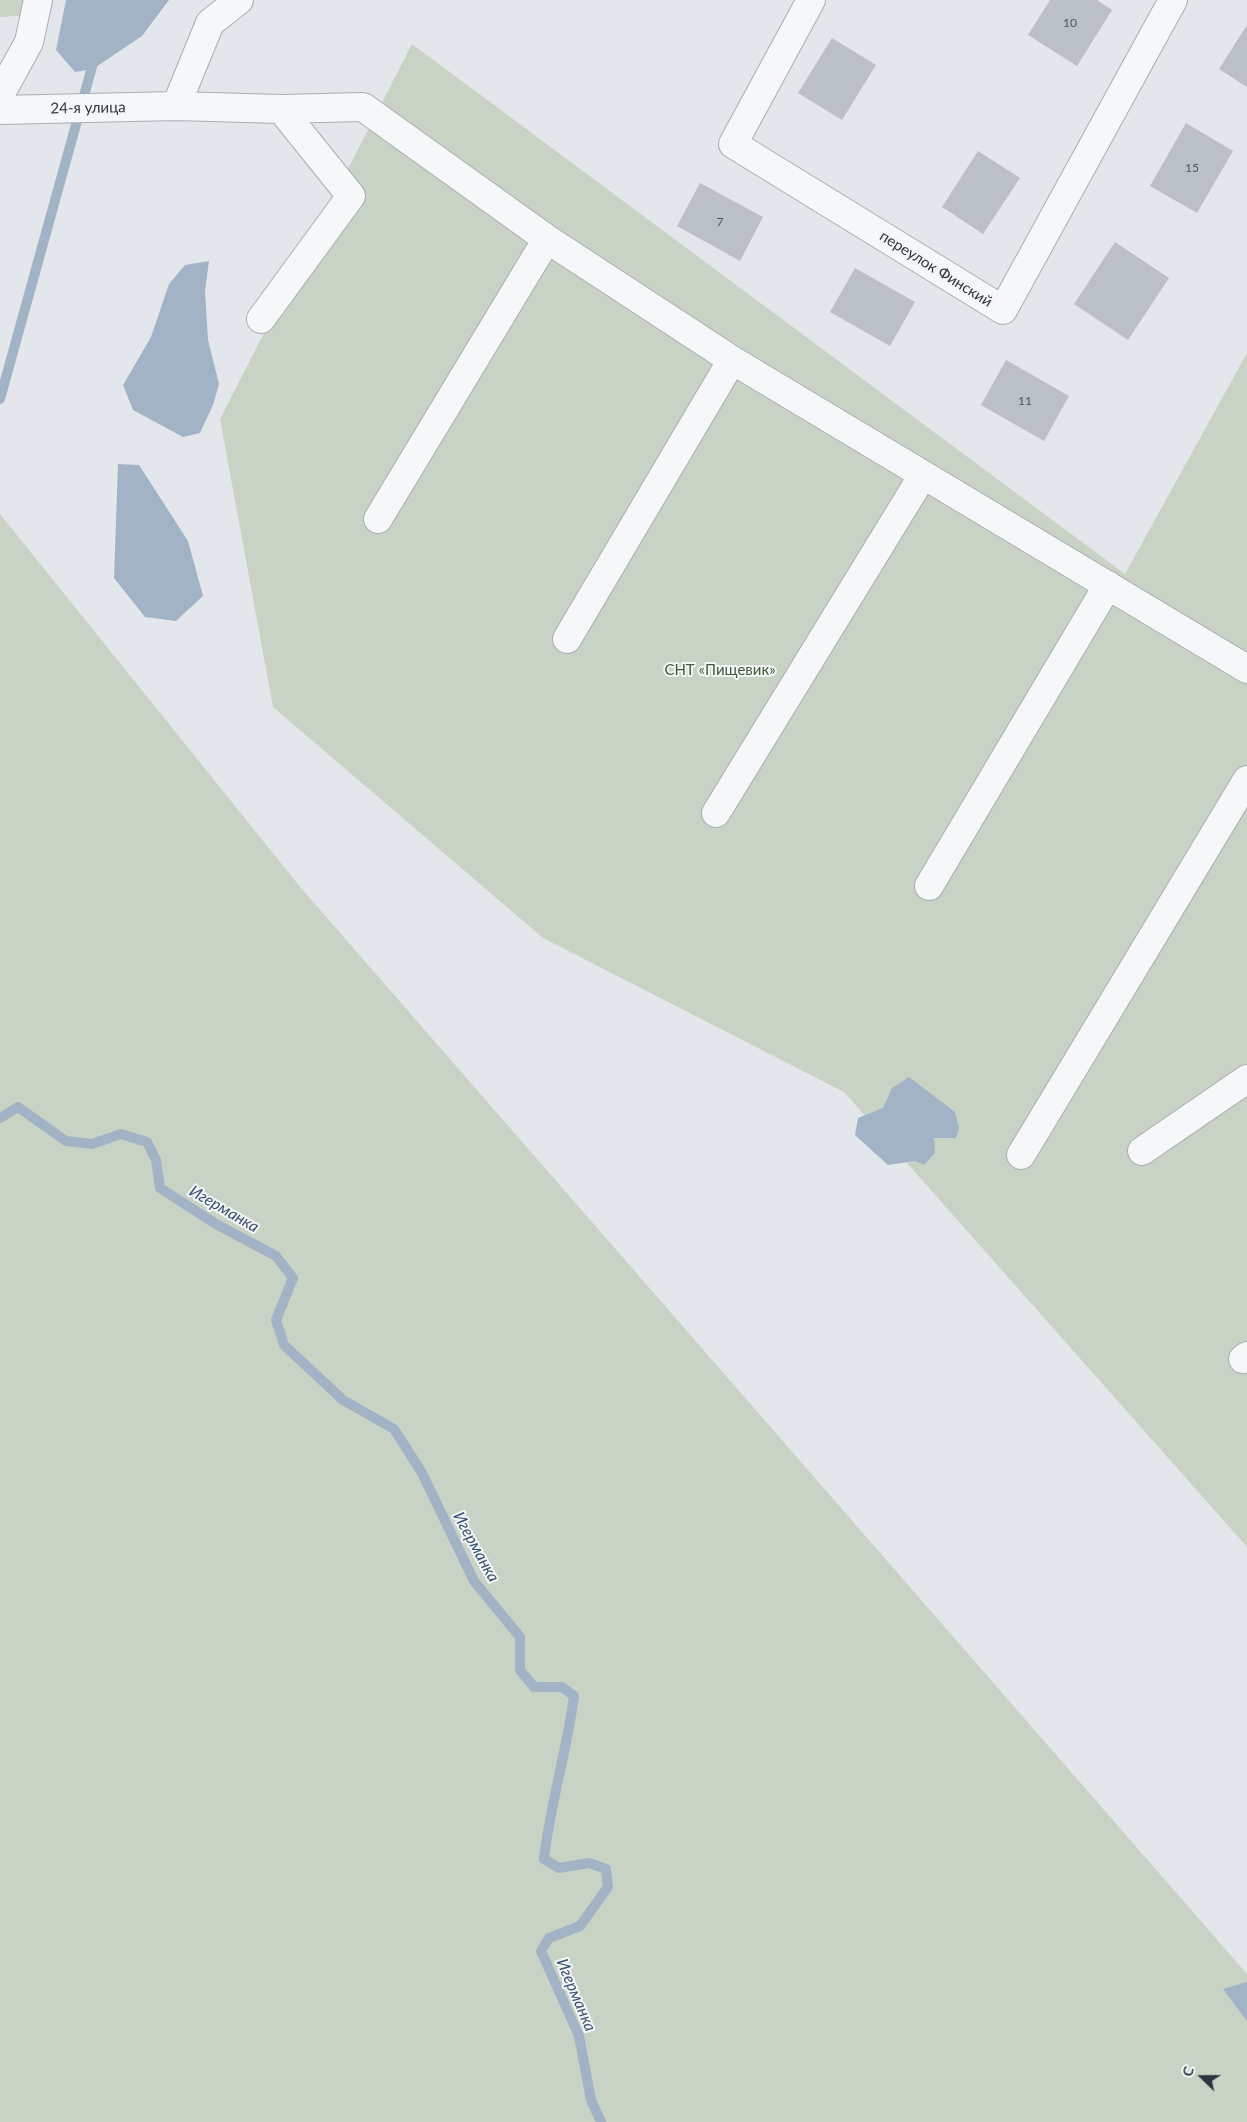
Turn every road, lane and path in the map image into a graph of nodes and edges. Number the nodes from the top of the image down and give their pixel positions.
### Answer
1 (38, 0) edge
2 (239, 0) edge
3 (810, 0) edge
4 (1173, 0) edge
5 (0, 94) edge
6 (176, 106) junction
7 (281, 109) junction
8 (0, 110) edge
9 (547, 239) junction
10 (260, 319) dead end
11 (732, 360) junction
12 (923, 475) junction
13 (378, 519) dead end
14 (1108, 586) junction
15 (567, 639) dead end
16 (1247, 669) edge
17 (1247, 780) edge
18 (716, 813) dead end
19 (929, 886) dead end
20 (1247, 1079) edge
21 (1142, 1150) dead end
22 (1021, 1155) dead end

1 - 5 street
2 - 6 street
3 - 4 street, переулок Финский
6 - 7 street, 24-я улица
6 - 8 street, 24-я улица
7 - 9 street, 24-я улица
7 - 10 street
9 - 11 street, 24-я улица
9 - 13 street
11 - 12 street, 24-я улица
11 - 15 street
12 - 14 street, 24-я улица
12 - 18 street
14 - 16 street, 24-я улица
14 - 19 street
17 - 22 street
20 - 21 street

